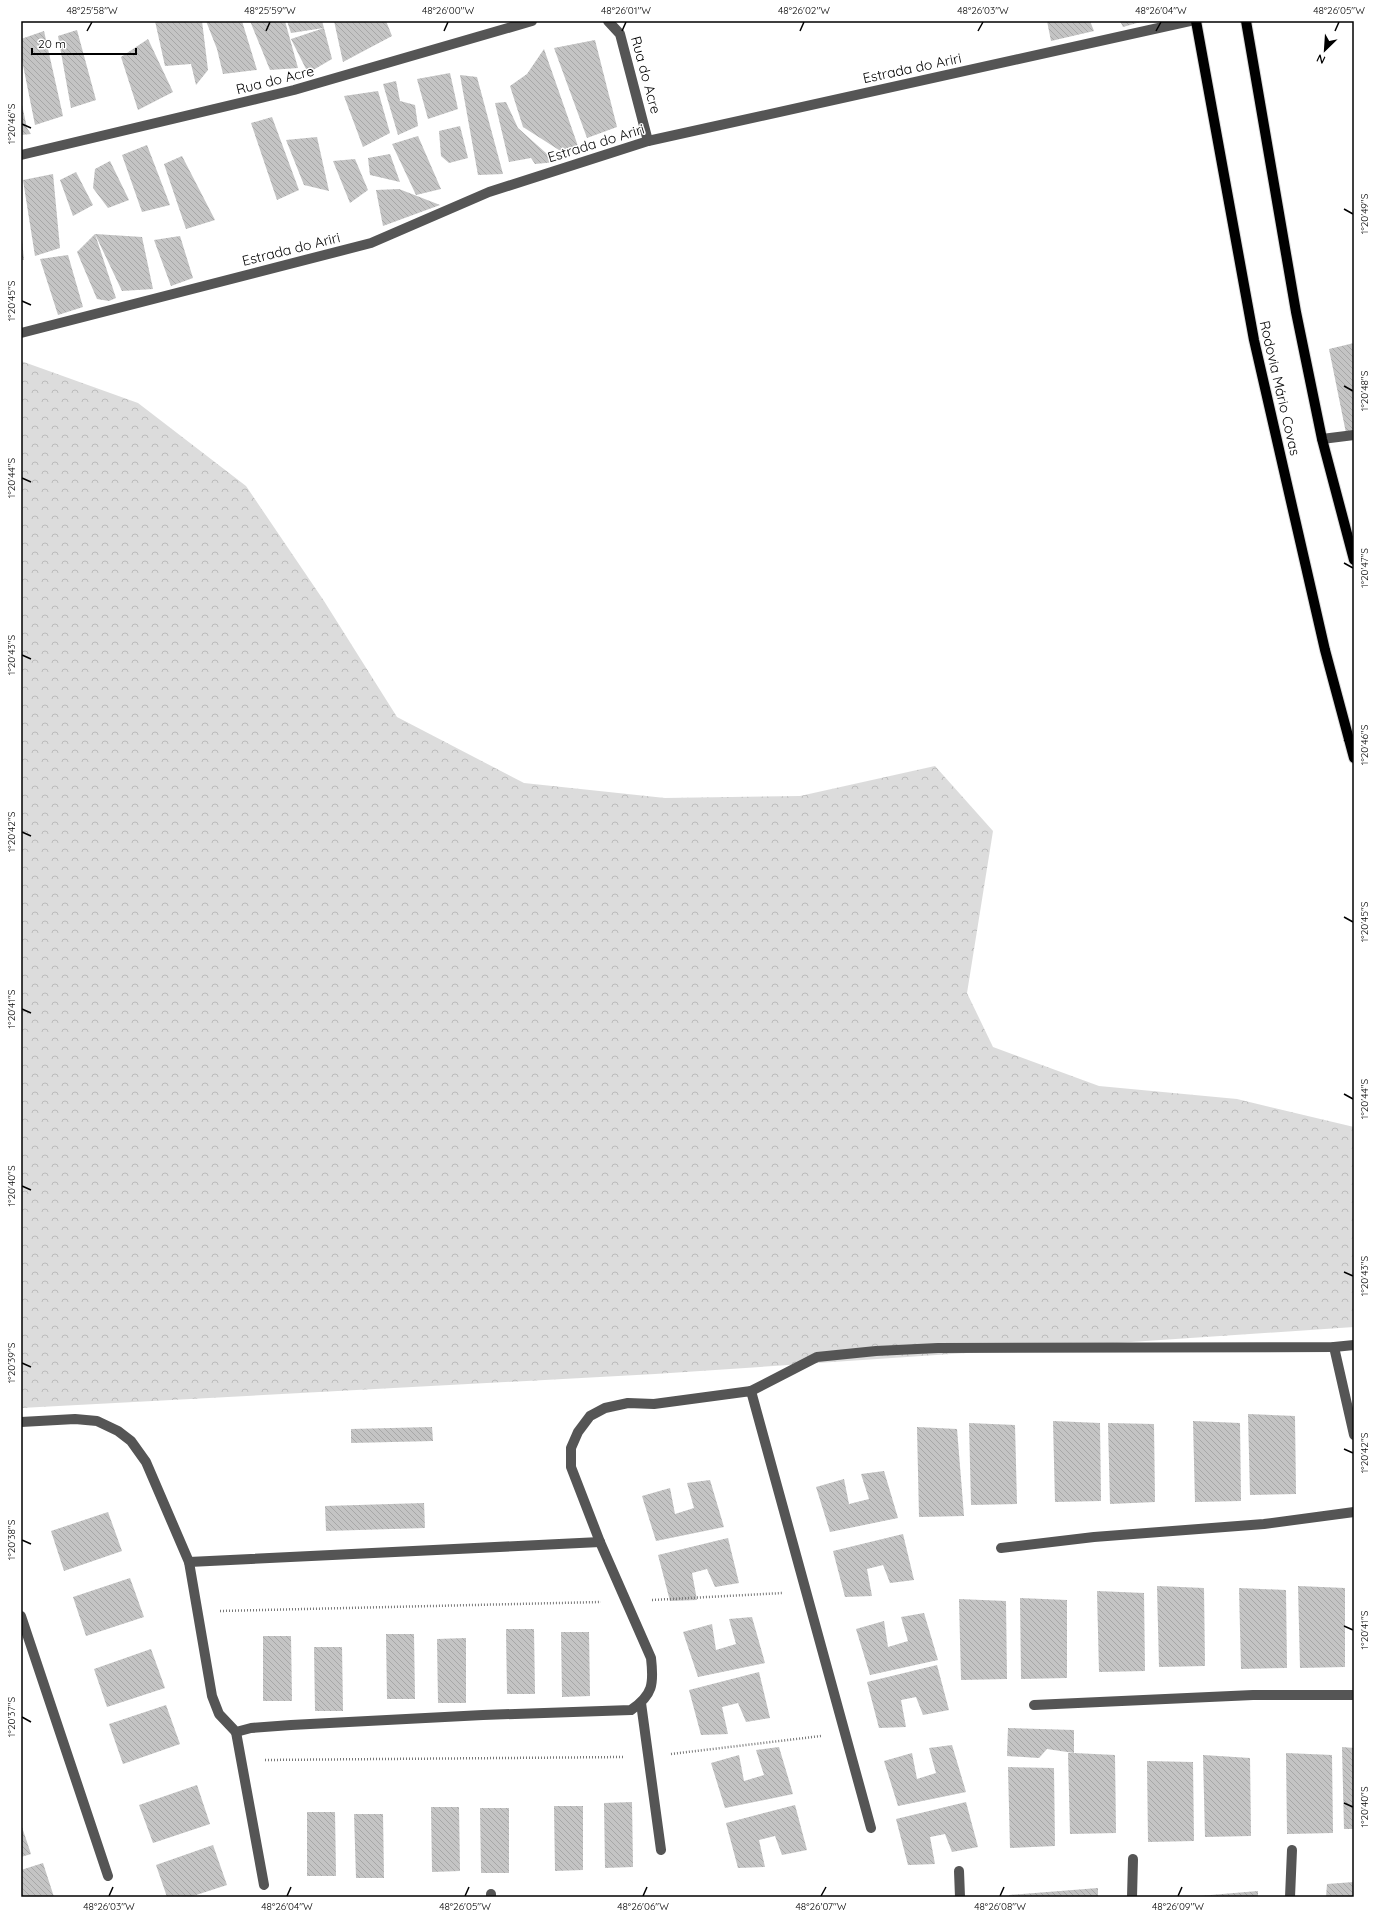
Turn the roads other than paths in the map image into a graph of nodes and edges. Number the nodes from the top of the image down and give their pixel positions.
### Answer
1 (532, 21) edge
2 (608, 21) edge
3 (1190, 21) edge
4 (1196, 21) edge
5 (1246, 21) edge
6 (648, 141) junction
7 (21, 155) edge
8 (21, 333) edge
9 (1354, 435) edge
10 (1322, 439) junction
11 (1354, 560) edge
12 (1354, 758) edge
13 (1354, 1345) edge
14 (1334, 1347) junction
15 (751, 1391) junction
16 (21, 1422) edge
17 (1354, 1435) edge
18 (1354, 1512) edge
19 (600, 1542) junction
20 (1001, 1548) dead end
21 (189, 1562) junction
22 (21, 1616) edge
23 (1354, 1695) edge
24 (641, 1703) junction
25 (1034, 1705) dead end
26 (236, 1732) junction
27 (871, 1828) dead end
28 (661, 1850) dead end
29 (1292, 1850) dead end
30 (1133, 1859) dead end
31 (959, 1872) dead end
32 (108, 1876) dead end
33 (264, 1885) dead end
34 (960, 1897) edge
35 (1132, 1897) edge
36 (1290, 1897) edge

1 - 7 street, Rua do Acre
2 - 6 street, Rua do Acre
3 - 6 street, Estrada do Ariri
4 - 12 main road, Rodovia Mário Covas
5 - 10 main road
6 - 8 street, Estrada do Ariri
9 - 10 street
10 - 11 main road
13 - 14 street
14 - 15 street
14 - 17 street
15 - 19 street
15 - 27 street
16 - 21 street
18 - 20 street
19 - 21 street
19 - 24 street
21 - 26 street
22 - 32 street
23 - 25 street
24 - 26 street
24 - 28 street
26 - 33 street
29 - 36 street
30 - 35 street
31 - 34 street

